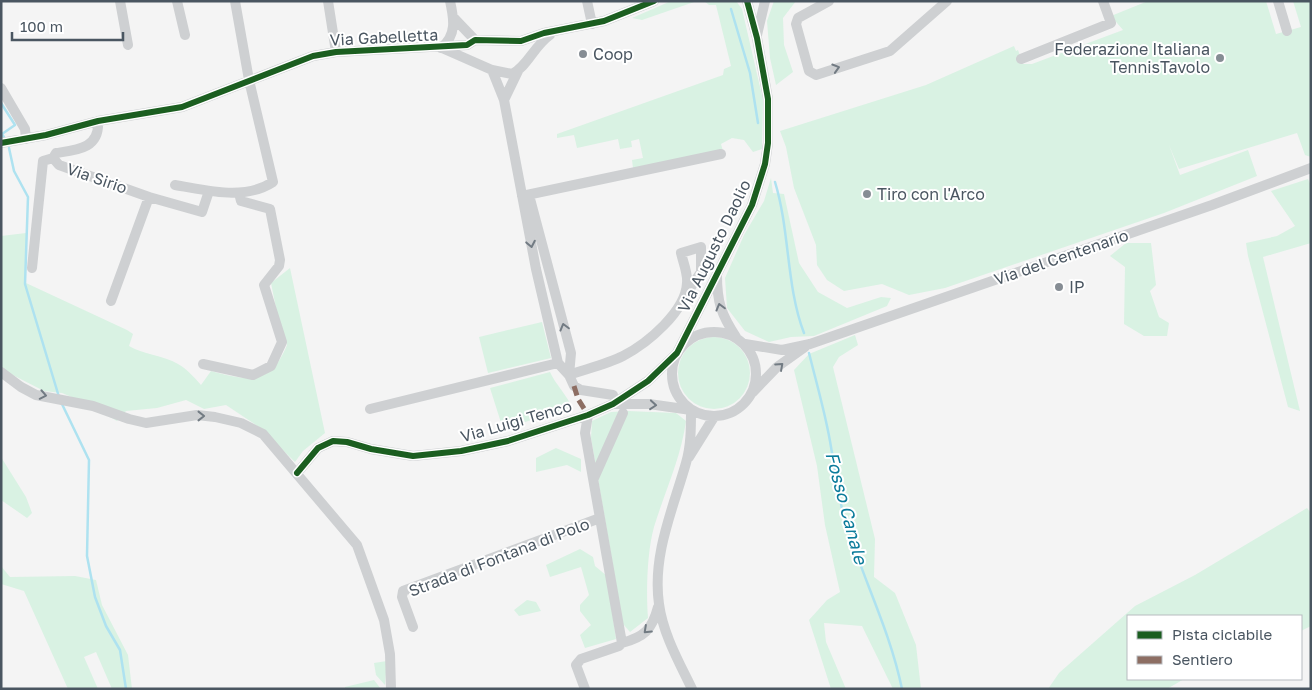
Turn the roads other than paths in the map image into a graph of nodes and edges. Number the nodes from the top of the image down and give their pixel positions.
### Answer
1 (120, 1) edge
2 (177, 1) edge
3 (235, 1) edge
4 (328, 1) edge
5 (450, 1) edge
6 (587, 1) edge
7 (654, 1) edge
8 (765, 1) edge
9 (828, 1) edge
10 (947, 1) edge
11 (1103, 1) edge
12 (1278, 1) edge
13 (746, 3) edge
14 (454, 22) junction
15 (592, 24) junction
16 (1287, 31) dead end
17 (555, 32) junction
18 (184, 35) dead end
19 (756, 38) junction
20 (513, 42) junction
21 (471, 43) junction
22 (128, 45) dead end
23 (441, 48) junction
24 (336, 52) junction
25 (1021, 59) dead end
26 (469, 60) junction
27 (525, 62) junction
28 (492, 70) junction
29 (518, 71) junction
30 (249, 80) junction
31 (1, 88) edge
32 (504, 100) junction
33 (98, 121) junction
34 (26, 139) junction
35 (1, 143) edge
36 (721, 154) dead end
37 (53, 158) junction
38 (1311, 168) edge
39 (175, 185) dead end
40 (209, 191) junction
41 (240, 193) junction
42 (526, 196) junction
43 (149, 197) junction
44 (32, 268) dead end
45 (717, 274) junction
46 (685, 296) dead end
47 (111, 301) dead end
48 (736, 337) junction
49 (745, 344) junction
50 (810, 344) junction
51 (677, 353) junction
52 (558, 363) junction
53 (203, 364) dead end
54 (1, 372) edge
55 (569, 375) junction
56 (753, 392) junction
57 (613, 400) junction
58 (370, 409) dead end
59 (691, 410) junction
60 (623, 413) dead end
61 (588, 415) junction
62 (714, 417) junction
63 (686, 462) junction
64 (297, 473) junction
65 (594, 478) junction
66 (600, 518) junction
67 (659, 604) junction
68 (413, 627) dead end
69 (622, 643) junction
70 (391, 689) edge
71 (585, 689) edge
72 (692, 689) edge

1 - 22 street
2 - 18 street
3 - 30 street
4 - 24 street
5 - 14 street
6 - 15 street
7 - 15 street, Via Gabelletta
8 - 19 street, Via Augusto Daolio
9 -> 10 street
11 - 25 street
12 - 16 street
13 - 19 street, Via Augusto Daolio
14 - 21 street
14 - 23 street
15 - 17 street, Via Gabelletta
17 - 20 street, Via Gabelletta
17 - 27 street, Via Gabelletta
19 - 45 street, Via Augusto Daolio
20 - 21 street, Via Gabelletta
20 - 27 street
21 - 23 street, Via Gabelletta
21 - 26 street
23 - 24 street, Via Gabelletta
23 - 26 street, Via Gabelletta
24 - 30 street, Via Gabelletta
26 - 28 street, Via Gabelletta
27 - 29 street, Via Gabelletta
28 - 29 street, Via Gabelletta
28 - 32 street
29 - 32 street
30 - 33 street, Via Gabelletta
30 - 41 street
31 - 34 street
32 - 42 street
33 - 34 street, Via Gabelletta
33 - 37 street, Via Sirio
34 - 35 street, Via Gabelletta
36 - 42 street
37 - 43 street, Via Sirio
37 - 44 street
38 - 50 street, Via del Centenario
39 - 40 street
40 - 41 street
40 - 43 street, Via Sirio
41 - 53 street
42 -> 52 street
55 -> 42 street
43 - 47 street, Via Sirio
48 -> 45 street, Via Augusto Daolio
45 - 51 street, Via Augusto Daolio
46 - 55 street
48 - 49 street
48 - 51 street
49 - 50 street, Via del Centenario
49 - 56 street
56 -> 50 street, Via del Centenario
51 - 57 street, Via Luigi Tenco
51 - 59 street
52 - 55 street
52 - 58 street
54 -> 64 street
55 - 57 street
56 - 62 street
57 -> 59 street, Via Luigi Tenco
57 - 61 street, Via Luigi Tenco
59 - 62 street
59 - 63 street
60 - 65 street
61 - 64 street, Via Luigi Tenco
61 - 65 street, Strada di Fontana di Polo
62 - 63 street
63 - 67 street
64 - 70 street
65 - 66 street, Strada di Fontana di Polo
66 - 68 street, Strada di Fontana di Polo
66 - 69 street, Strada di Fontana di Polo
67 -> 69 street
67 - 72 street
69 - 71 street

